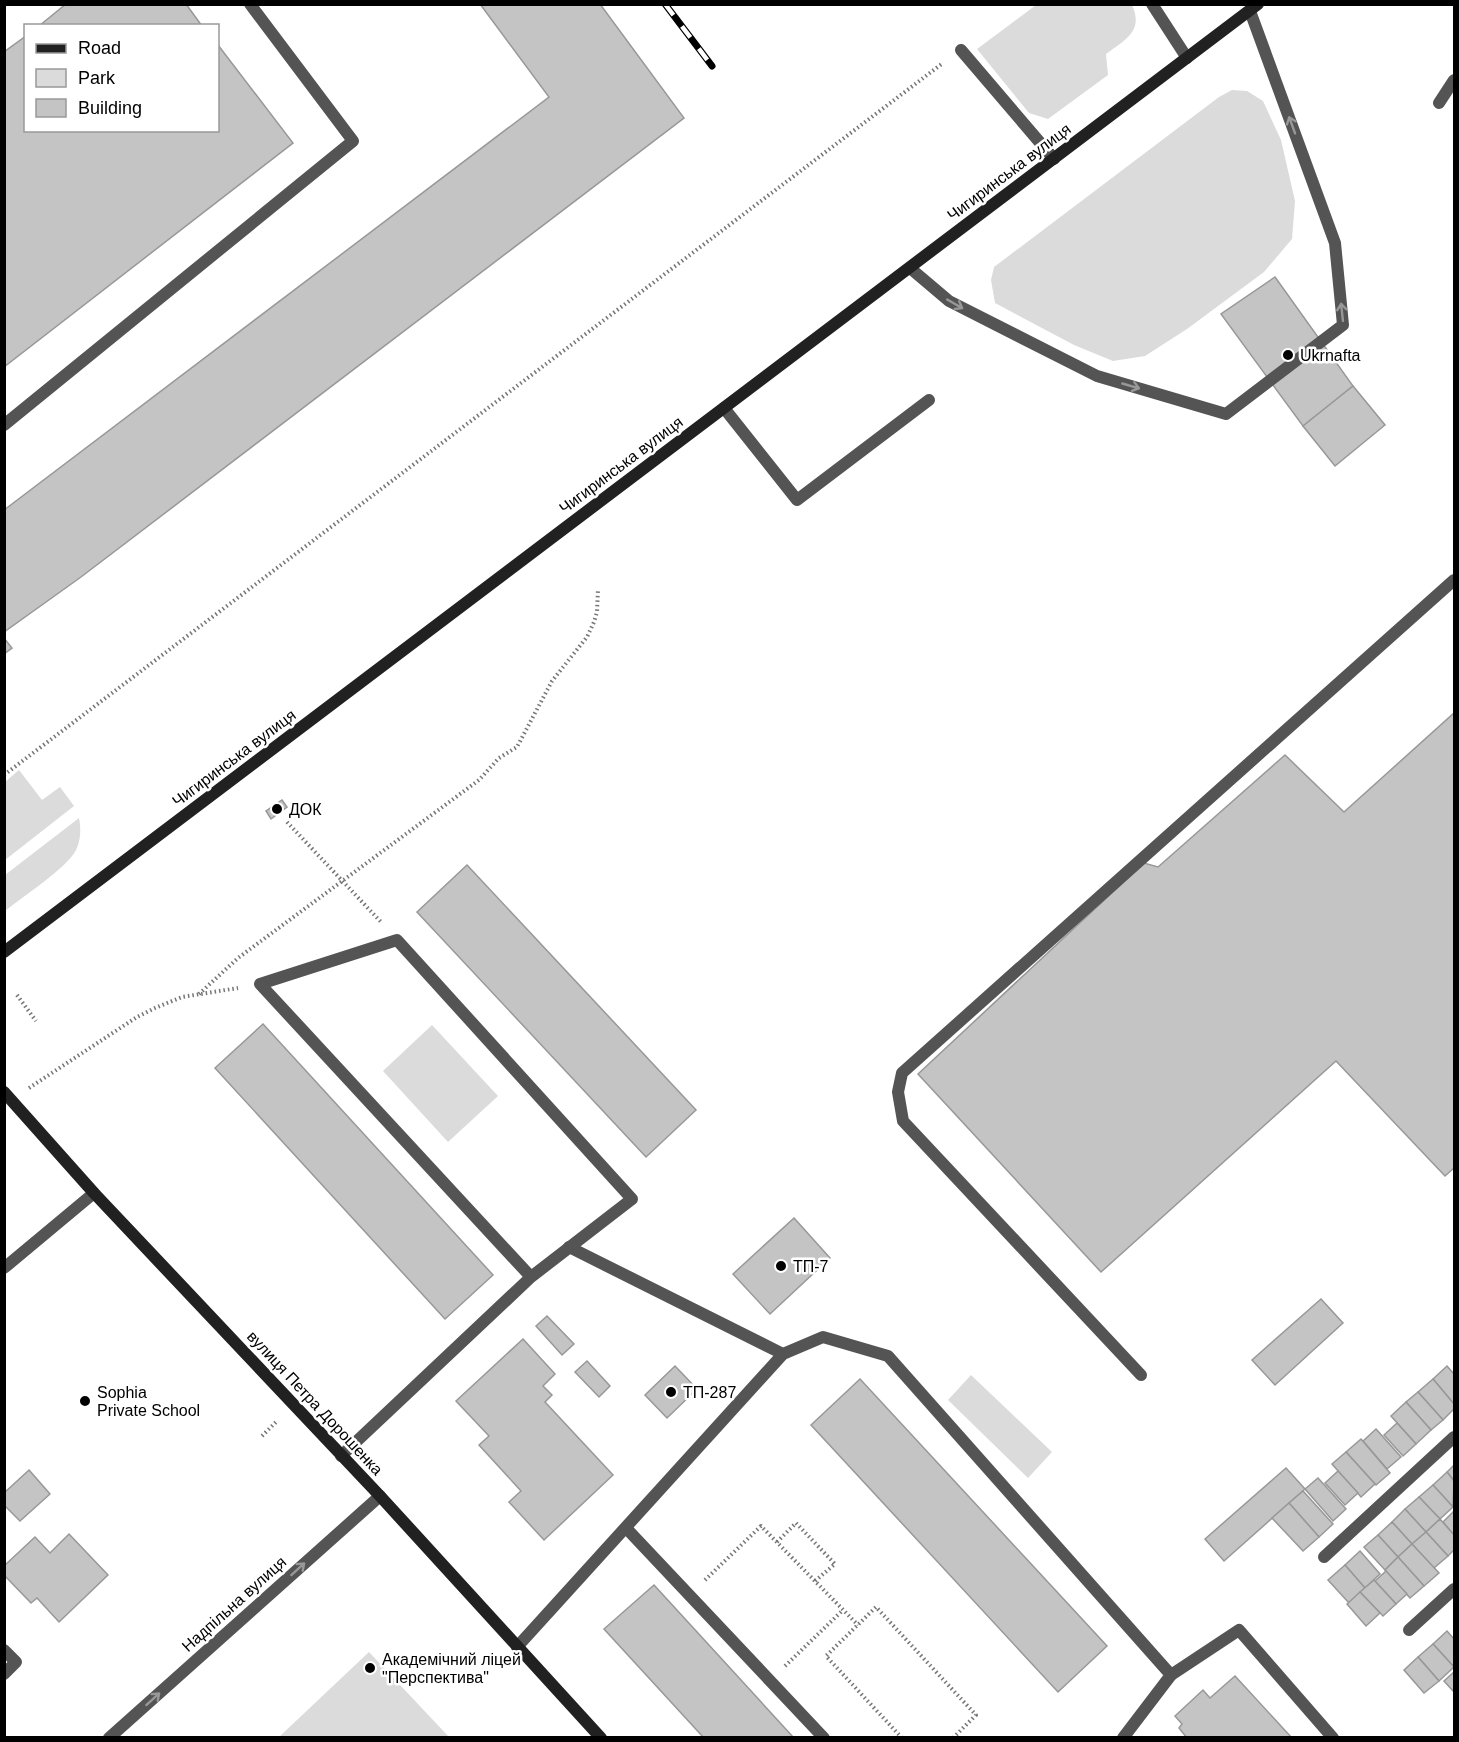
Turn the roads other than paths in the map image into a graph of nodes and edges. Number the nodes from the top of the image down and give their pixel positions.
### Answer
1 (250, 4) edge
2 (1152, 4) edge
3 (1254, 8) edge
4 (961, 50) road end
5 (1187, 58) junction
6 (1455, 80) edge
7 (1439, 103) dead end
8 (1054, 159) junction
9 (910, 268) junction
10 (929, 400) dead end
11 (724, 408) junction
12 (4, 425) edge
13 (1455, 580) edge
14 (4, 952) edge
15 (4, 1092) edge
16 (94, 1193) junction
17 (569, 1246) junction
18 (4, 1268) edge
19 (531, 1277) junction
20 (783, 1354) junction
21 (1141, 1375) dead end
22 (1455, 1437) edge
23 (341, 1456) junction
24 (380, 1496) junction
25 (626, 1528) junction
26 (1324, 1557) dead end
27 (1455, 1589) edge
28 (1409, 1630) dead end
29 (517, 1647) junction
30 (4, 1650) edge
31 (4, 1674) edge
32 (1171, 1675) junction
33 (109, 1737) edge
34 (601, 1737) edge
35 (824, 1737) edge
36 (1123, 1737) edge
37 (1334, 1737) edge

1 - 12 street
2 - 5 street
3 - 5 main road, Чигиринська вулиця
9 -> 3 street
4 - 8 street
5 - 8 main road, Чигиринська вулиця
6 - 7 street
8 - 9 main road, Чигиринська вулиця
9 - 11 main road, Чигиринська вулиця
10 - 11 street
11 - 14 main road, Чигиринська вулиця
13 - 21 street
15 - 16 main road, вулиця Петра Дорошенка
16 - 18 street
16 - 23 main road, вулиця Петра Дорошенка
17 - 19 street
17 - 19 street
17 - 20 street
19 - 23 street
20 - 25 street
20 - 32 street
22 - 26 street
23 - 24 main road, вулиця Петра Дорошенка
24 - 29 main road, вулиця Петра Дорошенка
33 -> 24 street, Надпільна вулиця
25 - 29 street
25 - 35 street
27 - 28 street
29 - 34 main road, вулиця Петра Дорошенка
30 - 31 street
32 - 36 street
32 - 37 street

